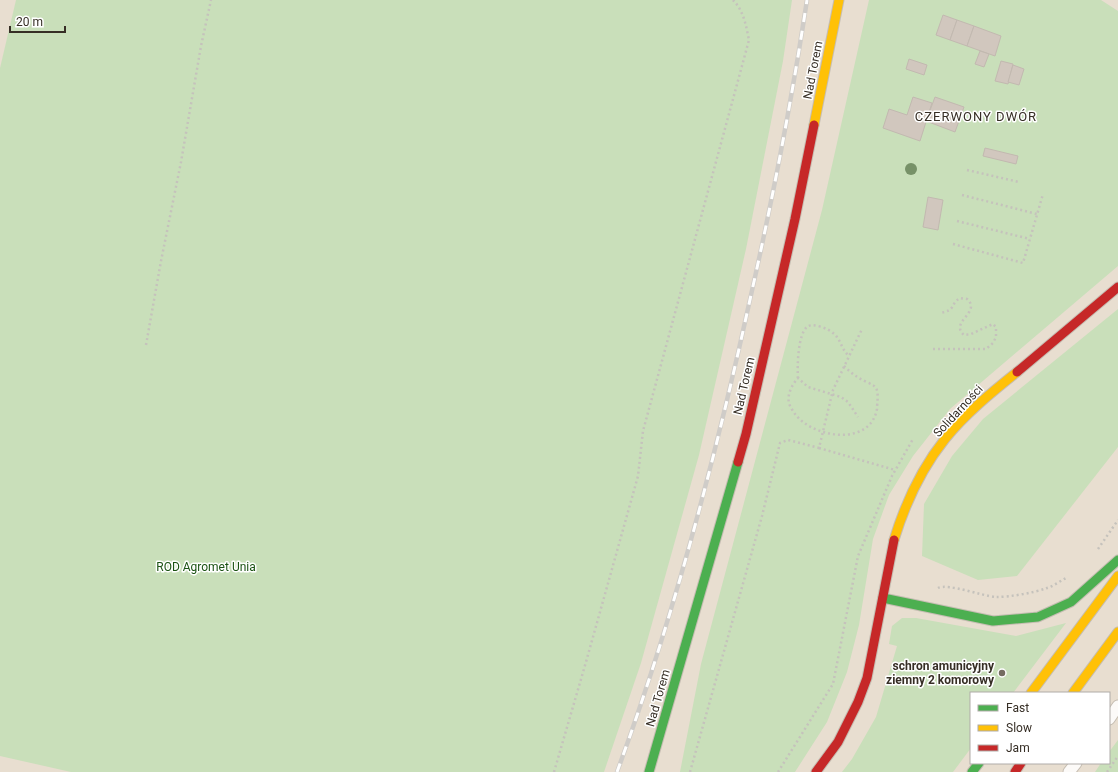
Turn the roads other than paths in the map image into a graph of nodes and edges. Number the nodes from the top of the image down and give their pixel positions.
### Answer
1 (839, 0) edge
2 (1118, 287) edge
3 (1118, 560) edge
4 (1118, 576) edge
5 (883, 598) junction
6 (1118, 632) edge
7 (1032, 692) edge
8 (1074, 692) edge
9 (1118, 706) edge
10 (1110, 717) edge
11 (978, 764) edge
12 (1020, 764) edge
13 (1075, 764) edge
14 (649, 772) edge
15 (816, 772) edge
16 (972, 772) edge
17 (1014, 772) edge
18 (1069, 772) edge

1 - 14 street, Nad Torem
2 - 5 street, Solidarności
3 - 5 street
4 - 7 street
5 - 15 street, Solidarności
6 - 8 street
9 - 10 lane
11 - 16 street
12 - 17 street
13 - 18 lane

